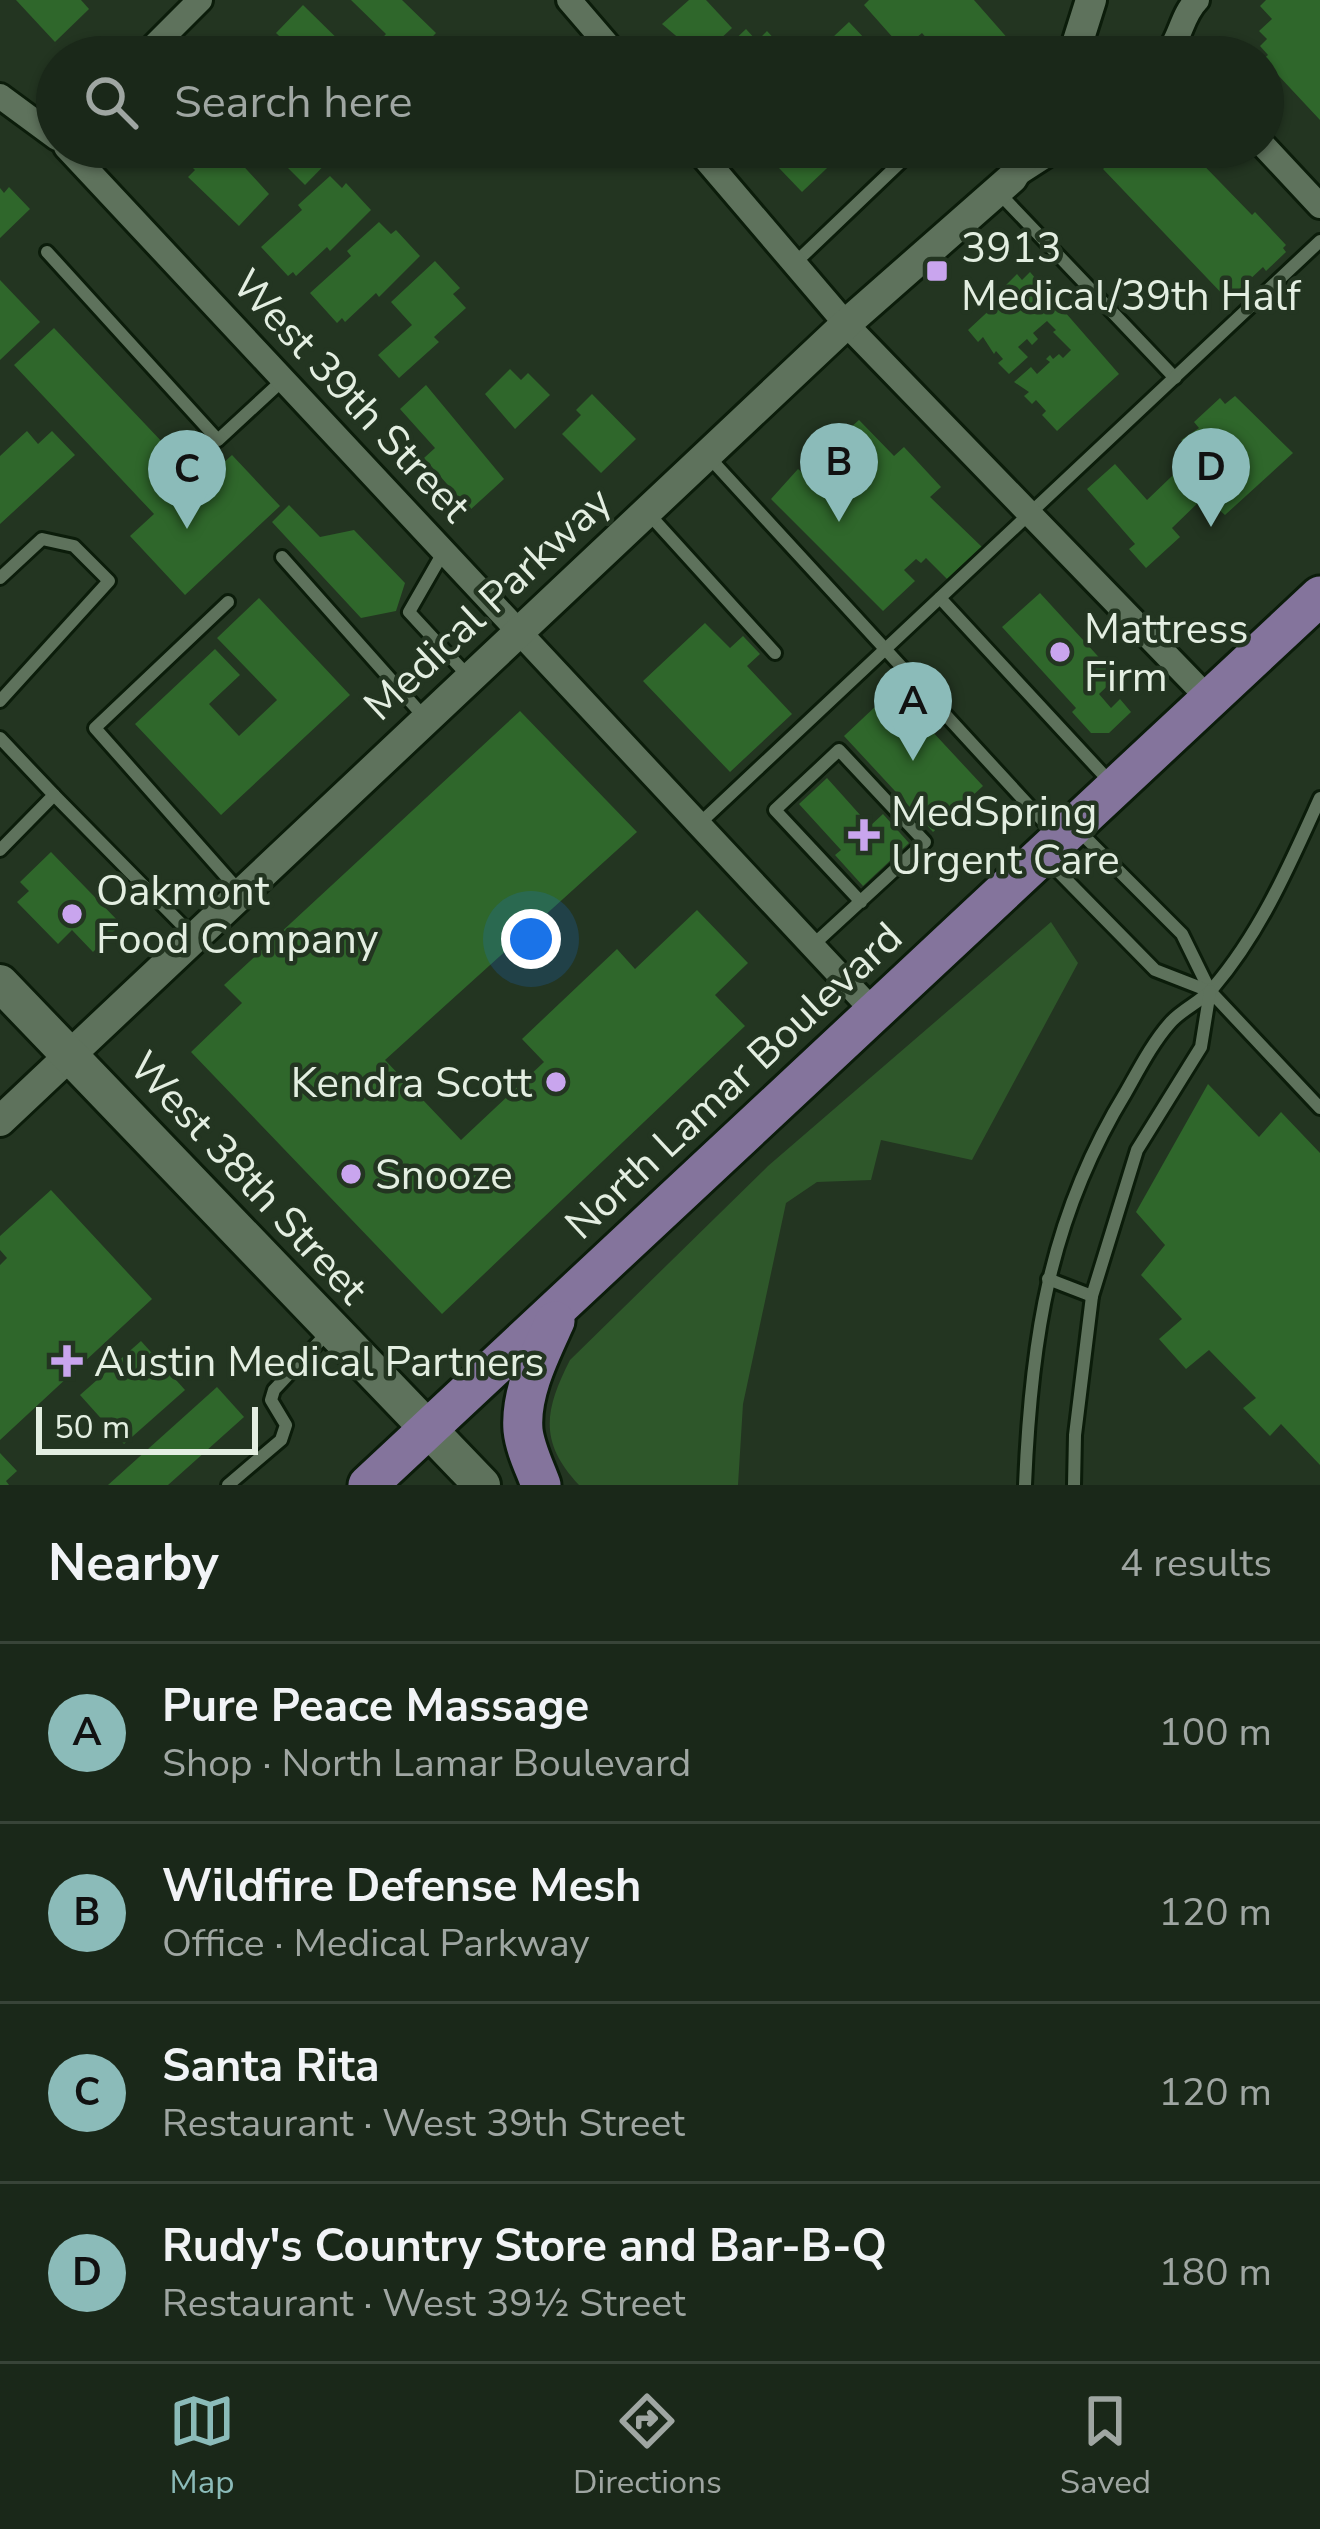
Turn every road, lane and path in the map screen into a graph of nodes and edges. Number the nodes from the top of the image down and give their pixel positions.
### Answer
1 (200, 0) edge
2 (569, 0) edge
3 (1090, 0) edge
4 (1197, 0) edge
5 (164, 36) edge
6 (600, 36) edge
7 (1079, 36) edge
8 (1178, 36) edge
9 (0, 96) edge
10 (36, 123) edge
11 (1284, 167) edge
12 (86, 168) edge
13 (713, 168) edge
14 (894, 168) edge
15 (1016, 168) edge
16 (1028, 168) edge
17 (1005, 184) junction
18 (1320, 206) edge
19 (1320, 241) edge
20 (46, 252) dead end
21 (795, 263) junction
22 (846, 324) junction
23 (1174, 378) junction
24 (284, 380) junction
25 (707, 454) junction
26 (646, 511) junction
27 (1030, 514) junction
28 (444, 551) junction
29 (282, 557) dead end
30 (0, 578) edge
31 (1320, 596) edge
32 (940, 598) junction
33 (228, 602) dead end
34 (518, 631) junction
35 (886, 648) junction
36 (775, 653) dead end
37 (470, 678) junction
38 (1209, 699) junction
39 (0, 701) edge
40 (426, 719) junction
41 (0, 738) edge
42 (1115, 788) junction
43 (54, 794) junction
44 (1320, 798) edge
45 (699, 824) junction
46 (1059, 841) junction
47 (0, 850) edge
48 (241, 893) junction
49 (861, 902) junction
50 (195, 937) junction
51 (812, 946) junction
52 (0, 983) edge
53 (1210, 991) junction
54 (875, 1013) junction
55 (70, 1054) junction
56 (1320, 1108) edge
57 (0, 1120) edge
58 (1048, 1279) junction
59 (1092, 1296) junction
60 (562, 1305) junction
61 (331, 1330) junction
62 (428, 1431) junction
63 (228, 1485) edge
64 (368, 1485) edge
65 (482, 1485) edge
66 (541, 1485) edge
67 (1025, 1485) edge
68 (1074, 1485) edge

1 - 5 street
2 - 6 street
3 - 7 street
4 - 8 street
9 - 10 street
11 - 18 street
12 - 24 street, West 39th Street
13 - 21 street
14 - 21 lane
15 - 17 street, Medical Parkway
16 - 17 street
17 - 22 street, Medical Parkway
17 - 23 lane
19 - 23 lane
20 - 24 lane
21 - 22 street
22 - 25 street, Medical Parkway
22 - 27 street
23 - 27 lane
24 - 28 street, West 39th Street
25 - 26 street, Medical Parkway
25 - 35 lane
26 - 34 street, Medical Parkway
26 - 36 lane
27 - 32 lane
27 - 38 street
28 - 34 street, West 39th Street
28 - 37 lane
29 - 40 lane
30 - 39 lane
31 - 38 main road, North Lamar Boulevard
32 - 35 lane
32 - 42 lane
33 - 48 lane
34 - 37 street, Medical Parkway
34 - 45 street, West 39th Street
35 - 45 lane
35 - 46 lane
37 - 40 street, Medical Parkway
38 - 42 main road, North Lamar Boulevard
40 - 48 street, Medical Parkway
41 - 43 lane
42 - 46 main road, North Lamar Boulevard
43 - 47 lane
43 - 50 lane
44 - 53 lane
45 - 51 street, West 39th Street
46 - 53 lane
46 - 53 lane
46 - 54 main road, North Lamar Boulevard
48 - 50 street, Medical Parkway
49 - 49 lane
49 - 51 lane
50 - 55 street, Medical Parkway
51 - 54 street, West 39th Street
52 - 55 main road, West 38th Street
53 - 56 lane
53 - 58 lane
53 - 59 lane
54 - 60 main road, North Lamar Boulevard
55 - 57 street, Medical Parkway
55 - 61 main road, West 38th Street
58 - 59 lane
58 - 67 lane
59 - 68 lane
60 - 62 main road, North Lamar Boulevard
60 - 66 main road
61 - 62 main road, West 38th Street
61 - 63 lane
62 - 64 main road, North Lamar Boulevard
62 - 65 main road, West 38th Street

